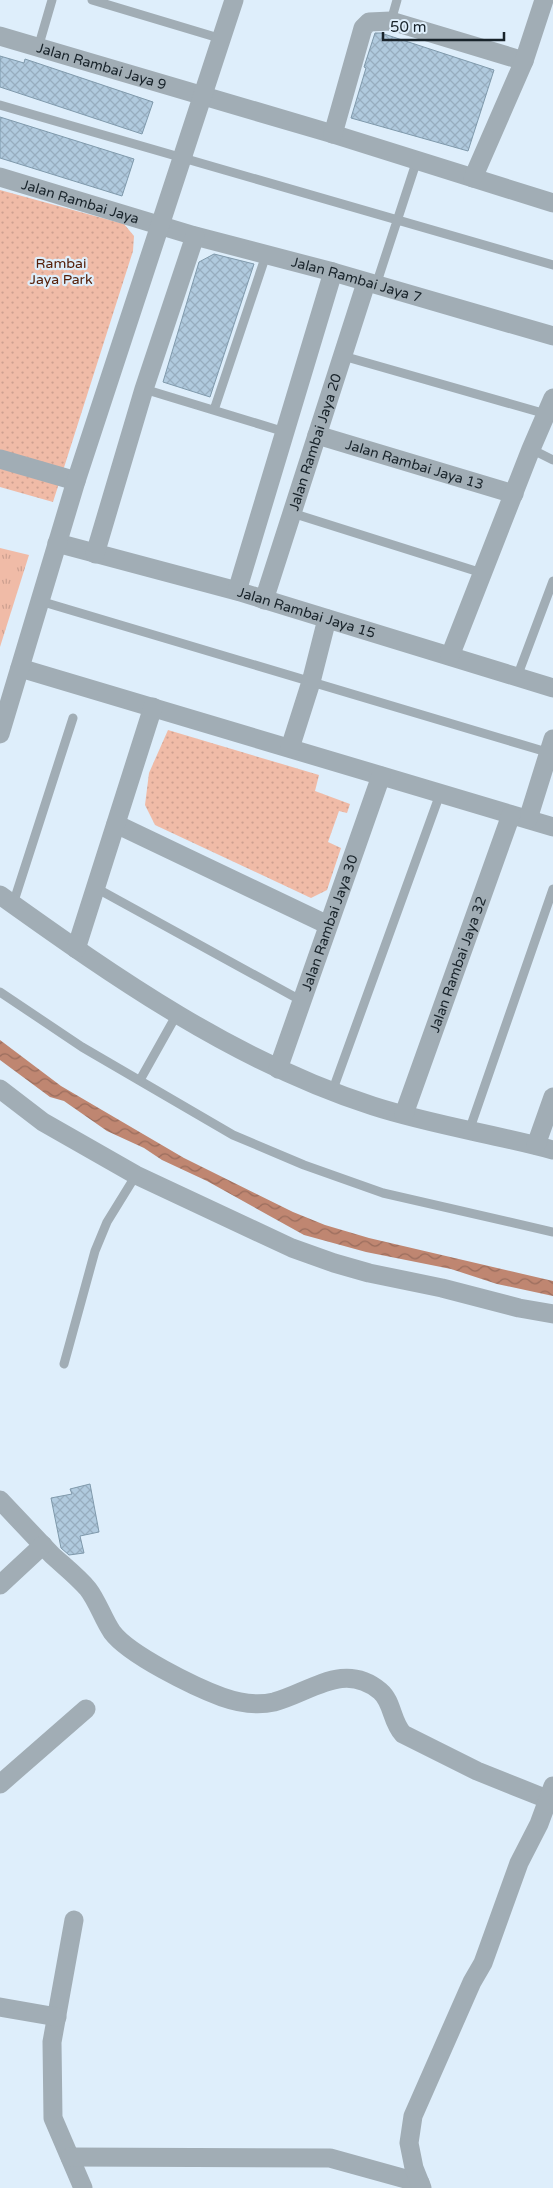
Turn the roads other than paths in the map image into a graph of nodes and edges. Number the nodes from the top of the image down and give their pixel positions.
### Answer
1 (52, 0) edge
2 (92, 0) edge
3 (234, 0) edge
4 (397, 0) edge
5 (544, 0) edge
6 (391, 21) junction
7 (0, 36) edge
8 (222, 39) junction
9 (38, 48) junction
10 (524, 61) junction
11 (203, 96) junction
12 (0, 105) edge
13 (333, 134) junction
14 (181, 158) junction
15 (417, 160) junction
16 (0, 177) edge
17 (473, 178) junction
18 (553, 203) edge
19 (397, 221) junction
20 (160, 225) junction
21 (195, 236) junction
22 (266, 255) junction
23 (553, 264) edge
24 (333, 272) junction
25 (371, 284) junction
26 (553, 336) edge
27 (343, 356) junction
28 (144, 389) junction
29 (549, 406) edge
30 (214, 410) junction
31 (286, 432) junction
32 (317, 435) junction
33 (531, 449) junction
34 (0, 459) edge
35 (553, 460) edge
36 (76, 481) junction
37 (514, 494) junction
38 (292, 513) junction
39 (57, 543) junction
40 (95, 554) junction
41 (482, 573) junction
42 (553, 581) edge
43 (237, 591) junction
44 (264, 600) junction
45 (40, 601) junction
46 (327, 619) junction
47 (450, 656) junction
48 (20, 668) junction
49 (517, 677) junction
50 (311, 682) junction
51 (553, 688) edge
52 (153, 707) junction
53 (73, 718) dead end
54 (0, 734) edge
55 (290, 748) junction
56 (552, 749) edge
57 (381, 776) junction
58 (440, 794) junction
59 (520, 817) junction
60 (116, 824) junction
61 (553, 827) edge
62 (96, 888) junction
63 (553, 889) edge
64 (7, 899) edge
65 (328, 925) junction
66 (76, 949) junction
67 (0, 992) edge
68 (302, 1001) junction
69 (177, 1014) junction
70 (278, 1069) junction
71 (140, 1080) junction
72 (0, 1089) edge
73 (332, 1092) junction
74 (553, 1097) edge
75 (404, 1114) junction
76 (469, 1130) junction
77 (545, 1148) edge
78 (136, 1175) junction
79 (553, 1232) edge
80 (553, 1314) edge
81 (64, 1364) dead end
82 (0, 1500) edge
83 (43, 1545) junction
84 (0, 1585) edge
85 (86, 1709) dead end
86 (0, 1784) edge
87 (550, 1792) edge
88 (74, 1920) dead end
89 (0, 2007) edge
90 (56, 2017) junction
91 (70, 2157) junction
92 (421, 2185) edge
93 (83, 2188) edge

1 - 9 lane
2 - 8 lane
3 - 8 street
4 - 6 lane
5 - 10 street
6 - 10 street
6 - 13 street
7 - 9 street, Jalan Rambai Jaya 9
8 - 11 street
9 - 11 street, Jalan Rambai Jaya 9
10 - 17 street
11 - 13 street, Jalan Rambai Jaya 9
11 - 14 street
12 - 14 lane
13 - 15 street, Jalan Rambai Jaya 9
14 - 19 lane
14 - 20 street
15 - 17 street, Jalan Rambai Jaya 9
15 - 19 lane
16 - 20 street, Jalan Rambai Jaya
17 - 18 street, Jalan Rambai Jaya 9
19 - 23 lane
19 - 25 lane
20 - 21 street, Jalan Rambai Jaya 7
20 - 36 street
21 - 22 street, Jalan Rambai Jaya 7
21 - 28 street
22 - 24 street, Jalan Rambai Jaya 7
22 - 30 lane
24 - 25 street, Jalan Rambai Jaya 7
24 - 31 street
25 - 26 street, Jalan Rambai Jaya 7
25 - 27 street, Jalan Rambai Jaya 20
27 - 29 lane
27 - 32 street, Jalan Rambai Jaya 20
28 - 30 lane
28 - 40 street
29 - 33 street
30 - 31 lane
31 - 43 street
32 - 37 street, Jalan Rambai Jaya 13
32 - 38 street, Jalan Rambai Jaya 20
33 - 35 lane
33 - 37 street
34 - 36 street
36 - 39 street
37 - 41 street
38 - 41 lane
38 - 44 street, Jalan Rambai Jaya 20
39 - 40 street, Jalan Rambai Jaya 15
39 - 45 street
40 - 43 street, Jalan Rambai Jaya 15
41 - 47 street
42 - 49 lane
43 - 44 street, Jalan Rambai Jaya 15
44 - 46 street, Jalan Rambai Jaya 15
45 - 48 street
45 - 50 lane
46 - 47 street, Jalan Rambai Jaya 15
46 - 50 street
47 - 49 street, Jalan Rambai Jaya 15
48 - 52 street
48 - 54 street
49 - 51 street, Jalan Rambai Jaya 15
50 - 55 street
50 - 56 lane
52 - 55 street
52 - 60 street
53 - 64 lane
55 - 57 street
56 - 59 street, Jalan Rambai Jaya 32
57 - 58 street
57 - 65 street, Jalan Rambai Jaya 30
58 - 59 street
58 - 73 lane
59 - 61 street
59 - 75 street, Jalan Rambai Jaya 32
60 - 62 street
60 - 65 street
62 - 66 street
62 - 68 lane
63 - 76 lane
64 - 66 street
65 - 68 street, Jalan Rambai Jaya 30
66 - 69 street
67 - 71 lane
68 - 70 street, Jalan Rambai Jaya 30
69 - 70 street
69 - 71 lane
70 - 73 street
71 - 79 lane
72 - 78 street
73 - 75 street
74 - 77 street
75 - 76 street
76 - 77 street
78 - 80 street
78 - 81 lane
82 - 83 street
83 - 84 street
83 - 87 street
85 - 86 street
87 - 92 street
88 - 90 street
89 - 90 street
90 - 91 street
91 - 92 street
91 - 93 street

